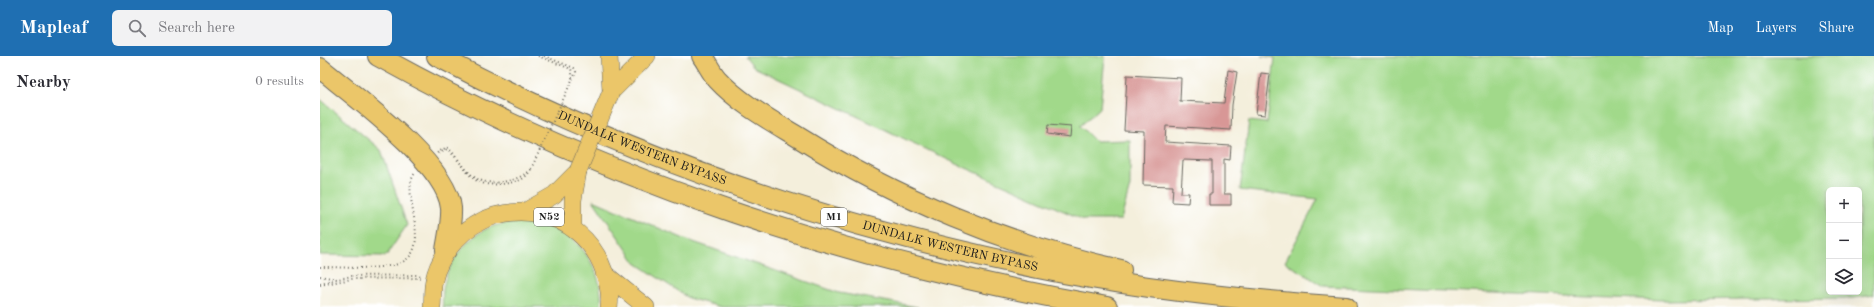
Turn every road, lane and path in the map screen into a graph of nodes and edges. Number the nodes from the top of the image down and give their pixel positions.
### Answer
1 (378, 56) edge
2 (437, 56) edge
3 (538, 56) edge
4 (544, 56) edge
5 (609, 56) edge
6 (647, 56) edge
7 (702, 56) edge
8 (320, 68) edge
9 (572, 80) junction
10 (611, 92) junction
11 (434, 156) dead end
12 (416, 171) dead end
13 (578, 171) junction
14 (526, 211) junction
15 (573, 230) junction
16 (446, 250) junction
17 (320, 267) edge
18 (604, 273) junction
19 (320, 276) edge
20 (338, 279) junction
21 (352, 279) junction
22 (429, 279) junction
23 (320, 284) edge
24 (1255, 300) junction
25 (432, 307) edge
26 (609, 307) edge
27 (646, 307) edge
28 (1107, 307) edge
29 (1346, 307) edge

1 - 28 highway, M1
2 - 24 highway, DUNDALK WESTERN BYPASS / M1
3 - 9 path
4 - 9 path
5 - 10 main road, N52
6 - 10 main road, N52
7 - 24 highway
8 - 16 highway
9 - 11 path, bridge
10 - 13 main road, N52, bridge
12 - 17 path
13 - 14 main road, N52
13 - 15 main road, N52
14 - 15 main road, N52
14 - 16 main road, N52
15 - 18 main road, N52
16 - 22 main road, N52
18 - 26 main road, N52
18 - 27 main road
19 - 20 path
20 - 21 path
20 - 22 path
20 - 23 path
21 - 22 path
21 - 23 path
22 - 25 main road, N52
24 - 29 highway

